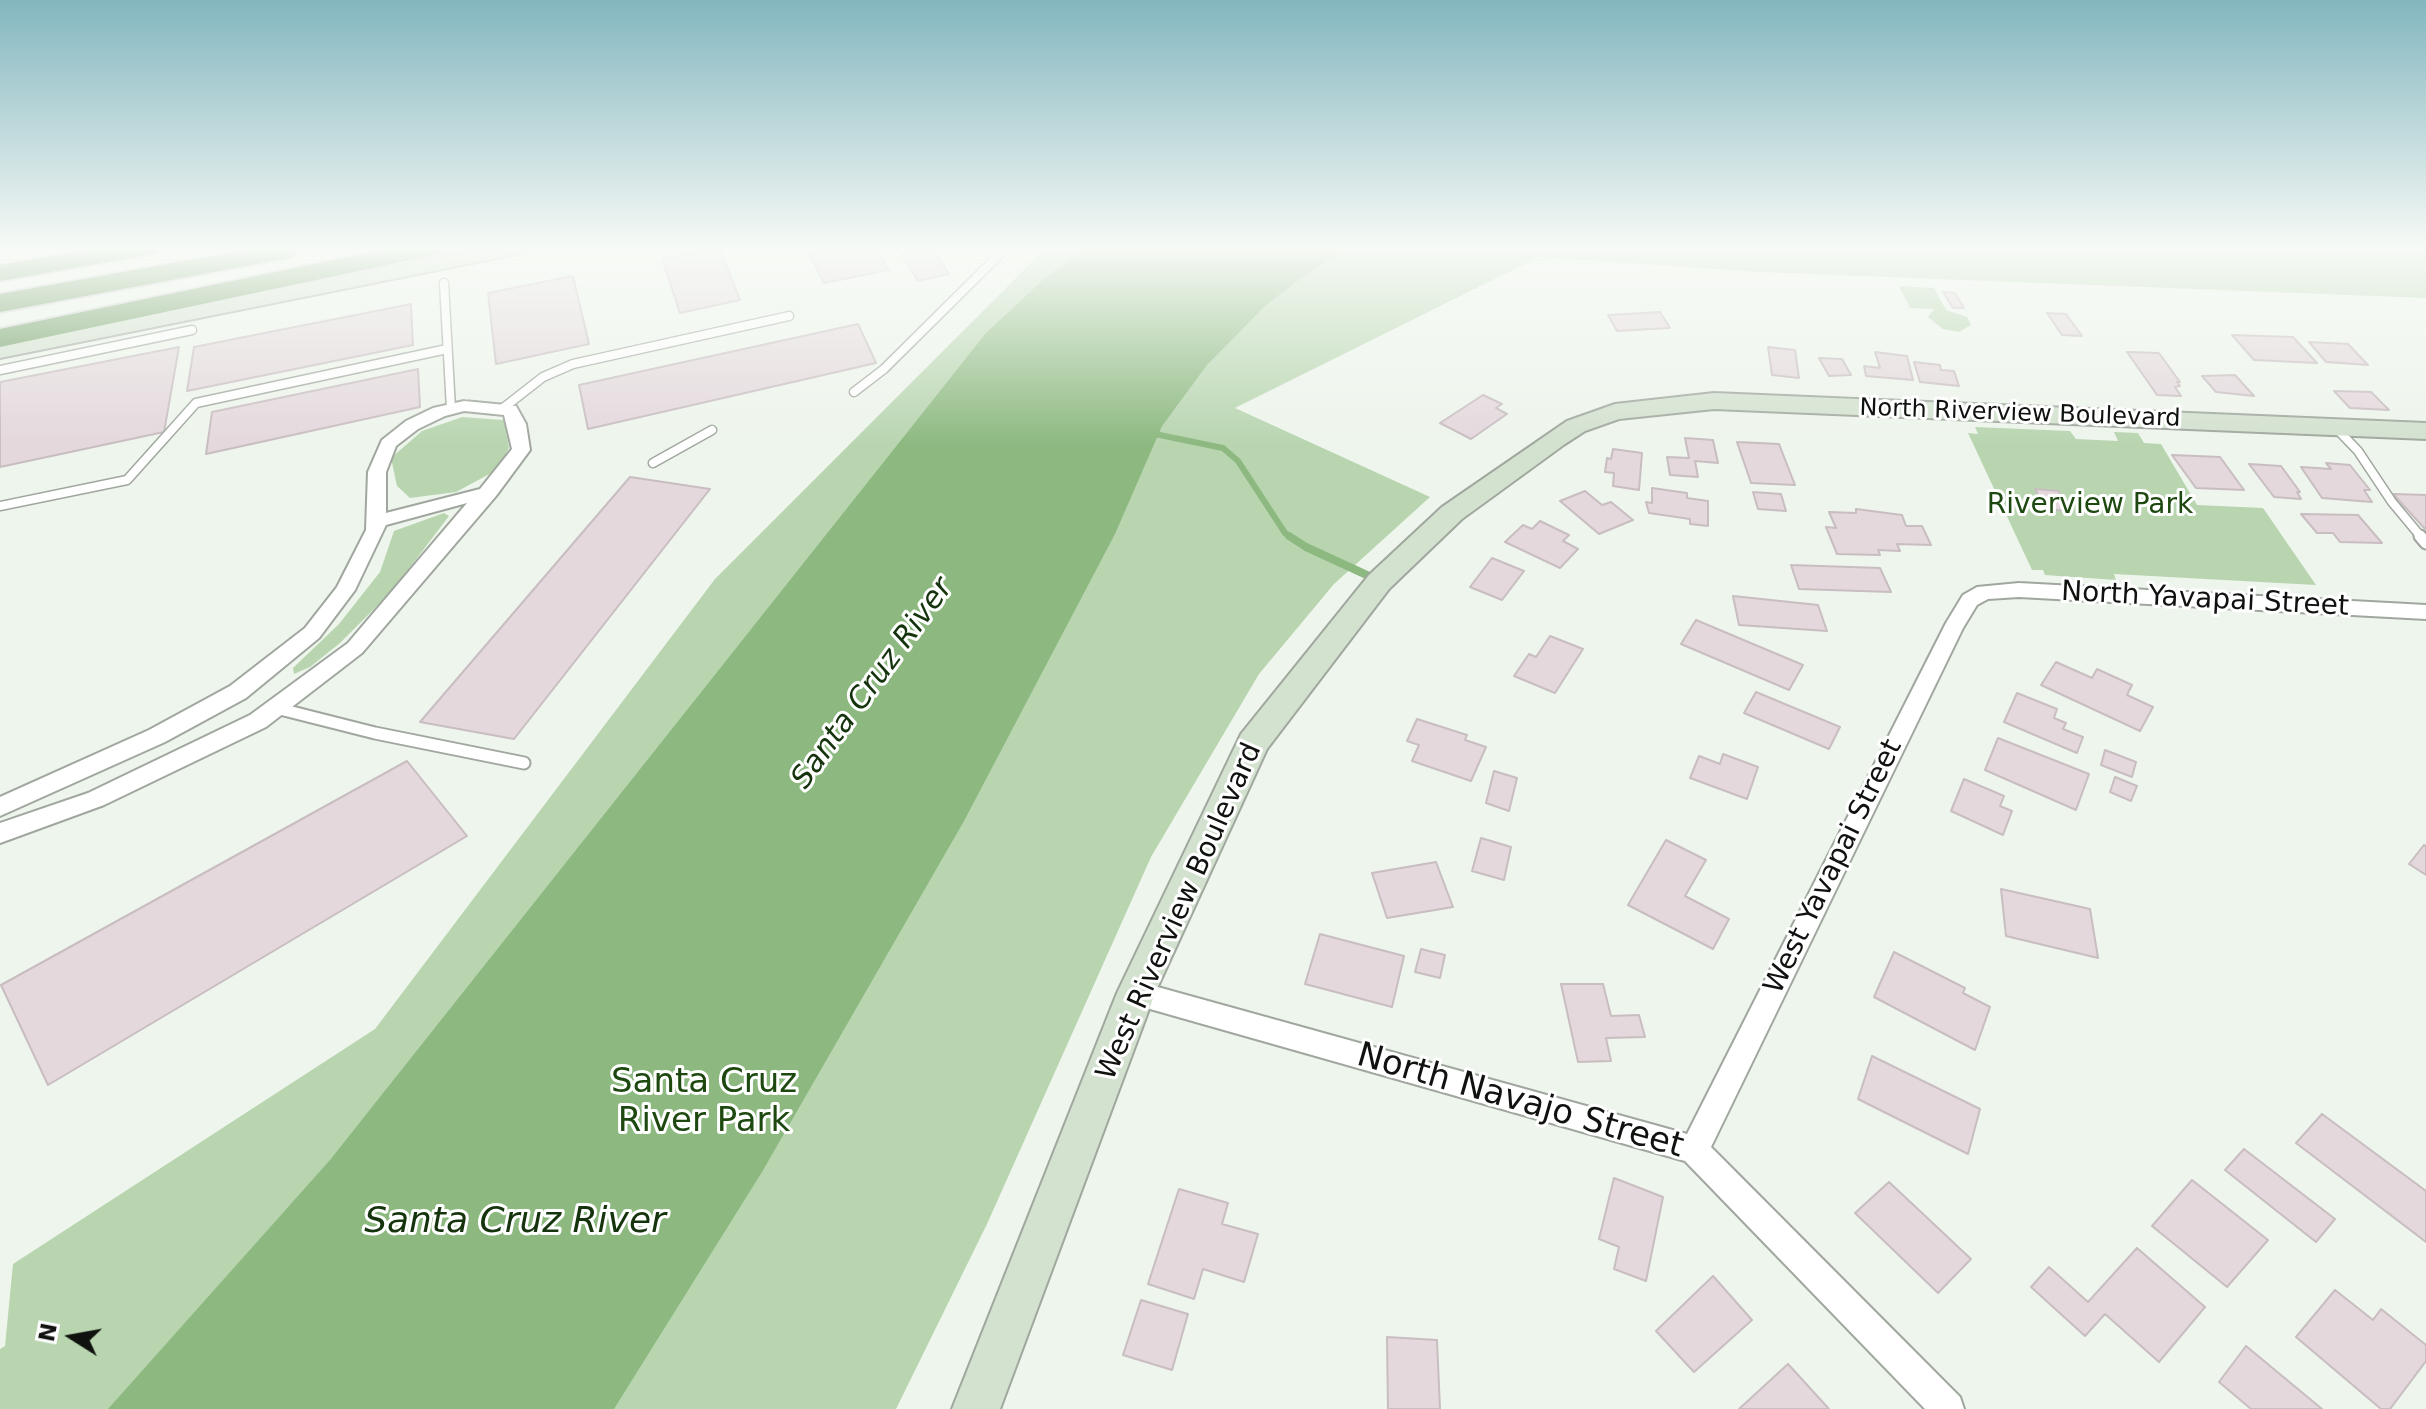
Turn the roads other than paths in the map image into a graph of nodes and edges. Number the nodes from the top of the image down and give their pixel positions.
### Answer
1 (120, 313) edge
2 (192, 313) edge
3 (445, 313) edge
4 (941, 313) edge
5 (789, 316) dead end
6 (192, 330) dead end
7 (0, 338) edge
8 (447, 349) junction
9 (0, 351) edge
10 (0, 370) edge
11 (854, 392) dead end
12 (451, 409) junction
13 (502, 409) junction
14 (1615, 412) joint
15 (2335, 427) junction
16 (712, 430) dead end
17 (2426, 431) edge
18 (653, 463) dead end
19 (489, 492) junction
20 (0, 506) edge
21 (377, 521) junction
22 (2426, 543) edge
23 (1984, 592) joint
24 (2426, 612) edge
25 (238, 692) junction
26 (275, 707) junction
27 (524, 763) dead end
28 (0, 807) edge
29 (0, 833) edge
30 (1136, 993) junction
31 (1694, 1150) junction
32 (976, 1409) edge
33 (1948, 1409) edge

1 - 7 highway
2 - 9 street
3 - 8 lane
4 - 11 lane
5 - 13 lane
6 - 10 lane
8 - 12 lane
8 - 20 lane
12 - 13 street
12 - 21 street
13 - 19 street
14 - 15 street, North Riverview Boulevard
14 - 30 street, West Riverview Boulevard
15 - 17 street, North Riverview Boulevard
15 - 22 lane
16 - 18 lane
19 - 21 street
19 - 26 street
21 - 25 street
23 - 24 street, North Yavapai Street
23 - 31 street, West Yavapai Street
25 - 26 street
25 - 28 street
26 - 27 lane
26 - 29 street
30 - 31 street, North Navajo Street
30 - 32 street, West Riverview Boulevard
31 - 33 street, North Navajo Street

